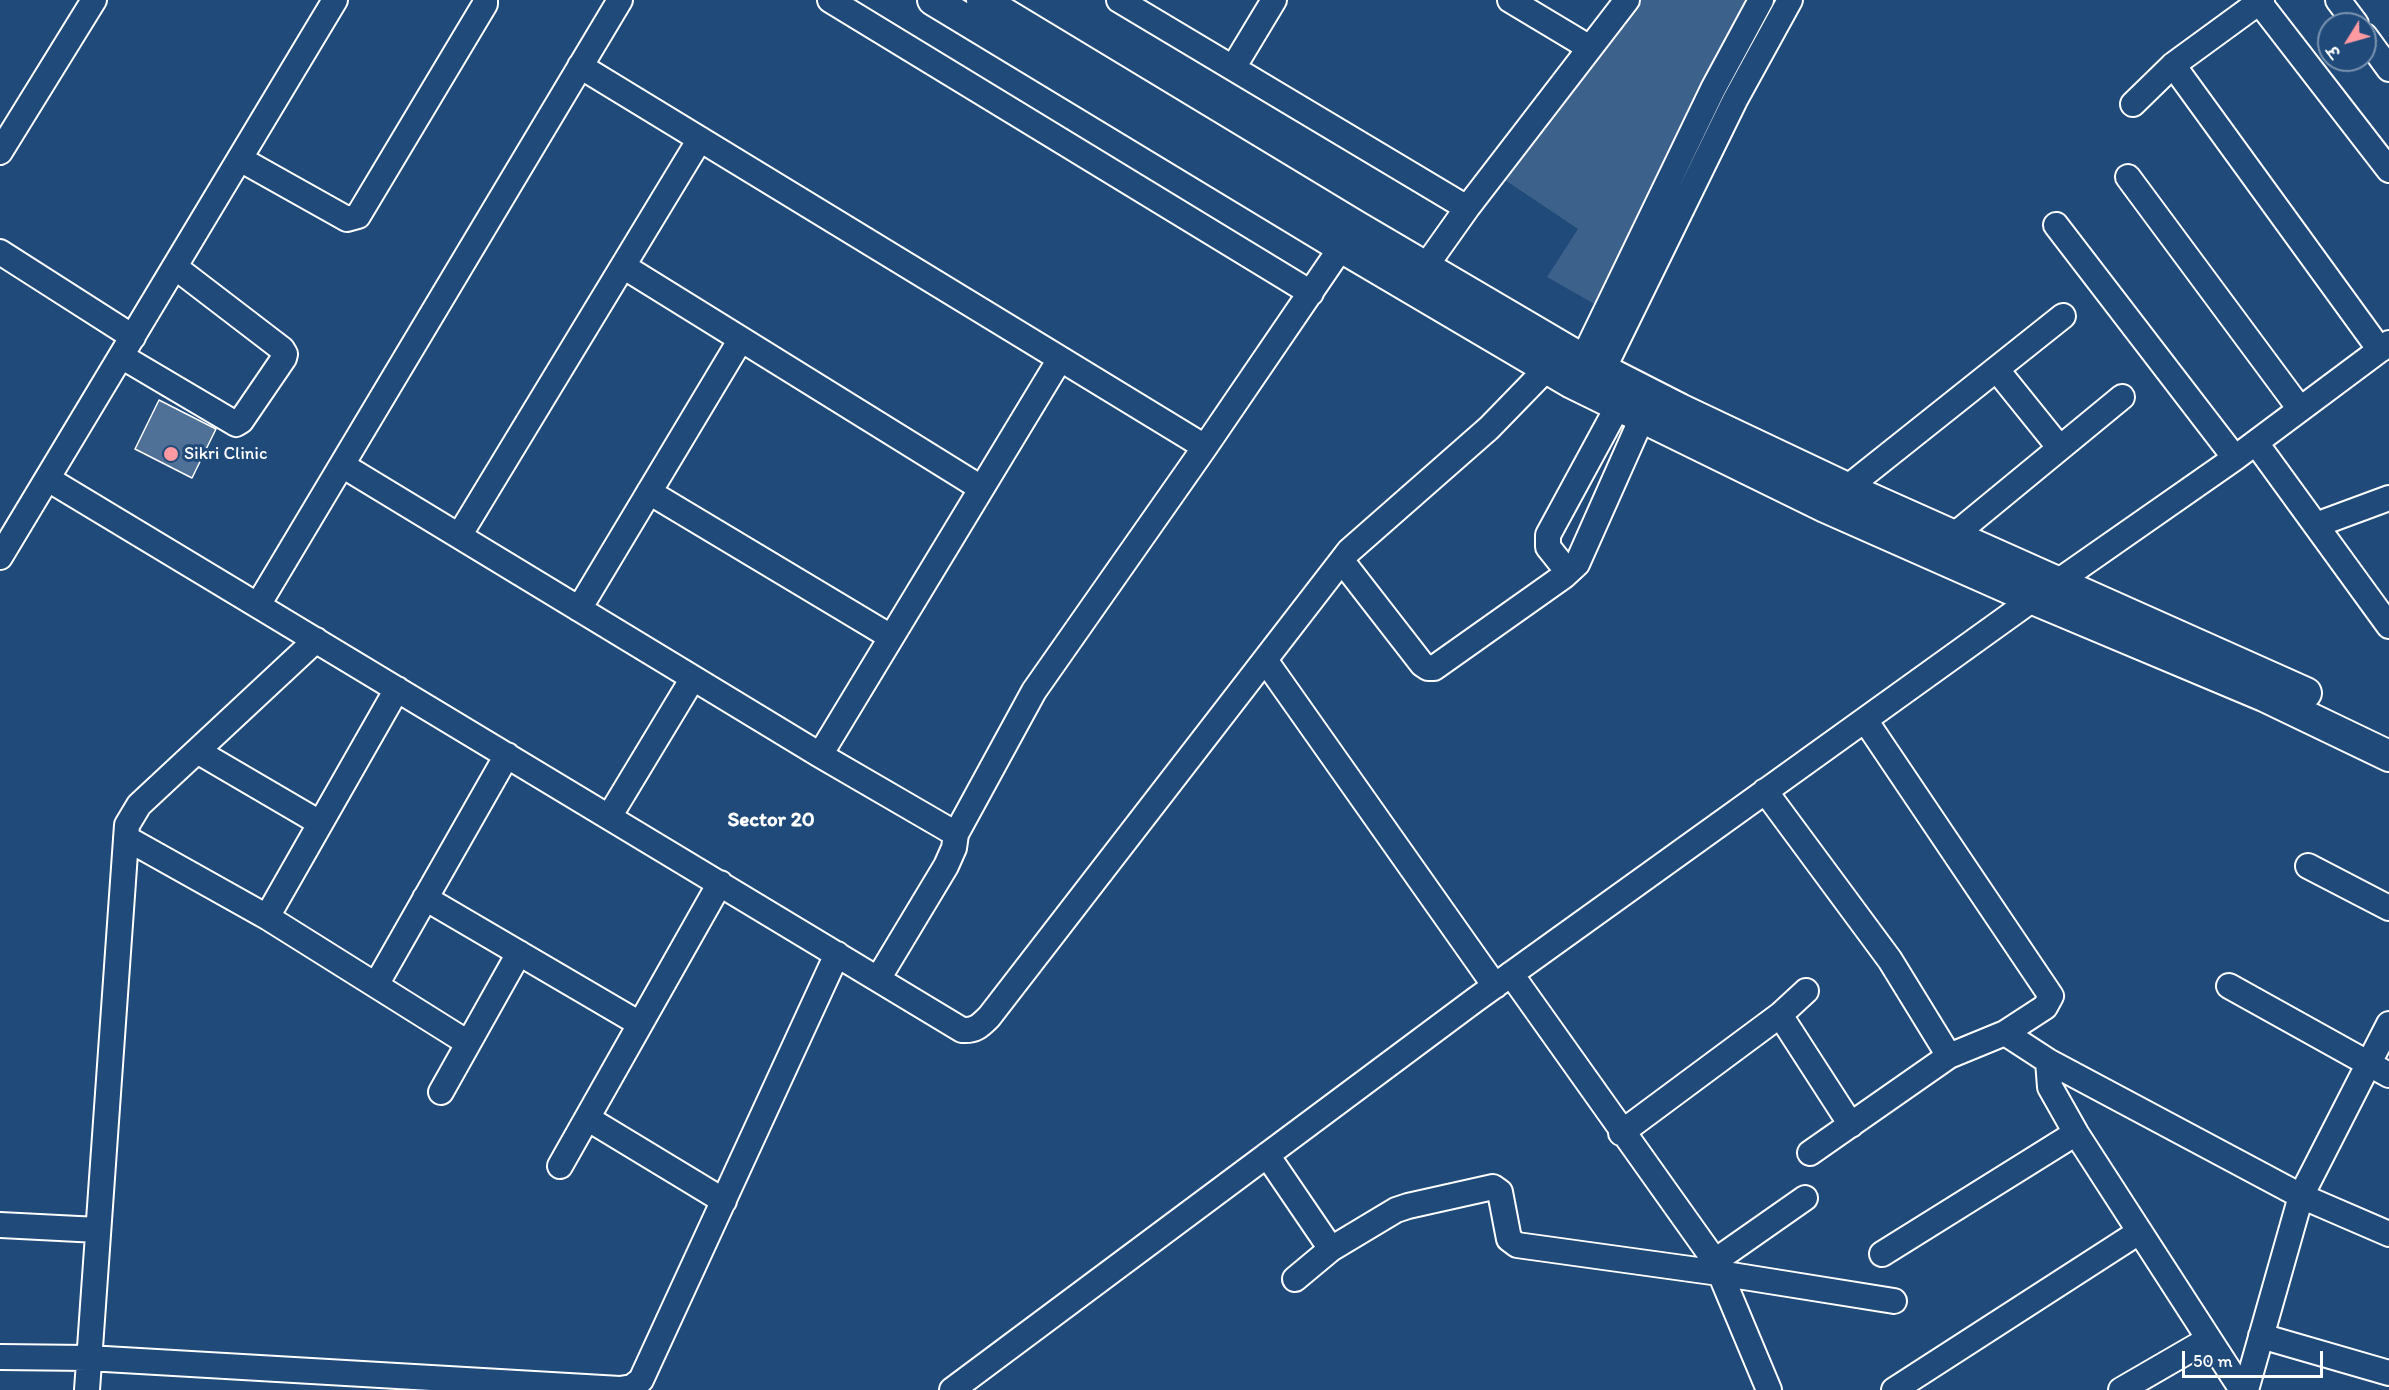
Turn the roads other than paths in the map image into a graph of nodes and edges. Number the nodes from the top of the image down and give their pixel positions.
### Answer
1 (93, 0) edge
2 (335, 0) edge
3 (485, 0) edge
4 (620, 0) edge
5 (830, 0) edge
6 (933, 0) edge
7 (982, 0) edge
8 (1119, 0) edge
9 (1274, 0) edge
10 (1510, 0) edge
11 (1628, 0) edge
12 (1761, 0) edge
13 (1790, 0) edge
14 (2261, 1) edge
15 (1590, 48) junction
16 (2377, 52) edge
17 (2173, 65) junction
18 (580, 66) junction
19 (1233, 68) junction
20 (2389, 69) edge
21 (2133, 104) dead end
22 (700, 140) junction
23 (0, 152) edge
24 (240, 159) junction
25 (2389, 170) edge
26 (2128, 177) dead end
27 (1467, 208) junction
28 (2056, 225) dead end
29 (1349, 237) junction
30 (0, 252) edge
31 (624, 266) junction
32 (175, 267) junction
33 (1418, 276) junction
34 (1311, 293) junction
35 (2063, 316) dead end
36 (741, 339) junction
37 (2385, 346) edge
38 (127, 347) junction
39 (1060, 359) junction
40 (1577, 370) junction
41 (1997, 370) junction
42 (2122, 397) dead end
43 (2300, 409) junction
44 (1630, 412) junction
45 (2256, 443) junction
46 (1205, 447) junction
47 (2059, 447) junction
48 (2235, 458) junction
49 (342, 465) junction
50 (48, 479) junction
51 (981, 488) junction
52 (1847, 488) junction
53 (650, 492) junction
54 (2389, 498) edge
55 (2316, 525) junction
56 (459, 536) junction
57 (1943, 544) junction
58 (0, 557) edge
59 (1342, 561) junction
60 (1568, 572) junction
61 (2058, 581) junction
62 (2033, 599) junction
63 (258, 605) junction
64 (579, 609) junction
65 (2389, 626) edge
66 (891, 637) junction
67 (316, 640) junction
68 (1265, 660) junction
69 (693, 678) junction
70 (398, 689) junction
71 (1865, 720) junction
72 (2389, 733) edge
73 (196, 751) junction
74 (507, 755) junction
75 (820, 755) junction
76 (2389, 756) edge
77 (1765, 791) junction
78 (609, 816) junction
79 (320, 823) junction
80 (956, 834) junction
81 (126, 838) junction
82 (2308, 866) dead end
83 (720, 883) junction
84 (425, 898) junction
85 (2389, 908) edge
86 (267, 917) junction
87 (519, 954) junction
88 (837, 954) junction
89 (878, 979) junction
90 (1503, 980) junction
91 (376, 985) junction
92 (2229, 986) dead end
93 (1806, 991) dead end
94 (1780, 1015) junction
95 (640, 1024) junction
96 (2389, 1024) edge
97 (2005, 1033) junction
98 (468, 1043) junction
99 (1949, 1056) junction
100 (2048, 1061) junction
101 (2379, 1069) edge
102 (441, 1092) dead end
103 (587, 1118) junction
104 (1851, 1125) junction
105 (1621, 1132) junction
106 (2076, 1133) junction
107 (1810, 1153) dead end
108 (1267, 1155) junction
109 (560, 1166) dead end
110 (2301, 1196) junction
111 (1805, 1198) dead end
112 (724, 1201) junction
113 (0, 1225) edge
114 (98, 1230) junction
115 (2139, 1232) junction
116 (2389, 1234) edge
117 (1330, 1249) junction
118 (1882, 1254) dead end
119 (1717, 1267) junction
120 (1295, 1279) dead end
121 (1894, 1301) dead end
122 (2261, 1336) junction
123 (2209, 1339) junction
124 (0, 1357) edge
125 (88, 1359) junction
126 (2389, 1372) edge
127 (87, 1390) edge
128 (952, 1390) edge
129 (1769, 1390) edge
130 (1894, 1390) edge
131 (2121, 1390) edge
132 (2242, 1390) edge
133 (2246, 1390) edge

1 - 23 street
2 - 24 street
3 - 24 street
4 - 18 street
5 - 34 street
6 - 29 main road
7 - 29 main road
8 - 19 street
9 - 19 street
10 - 15 street
11 - 15 street
12 - 40 street
13 - 40 street
14 - 17 street
14 - 25 street
15 - 27 street
16 - 20 street
17 - 21 street
17 - 37 street
18 - 22 street
18 - 49 street
19 - 27 street
22 - 31 street
22 - 39 street
24 - 32 street
26 - 43 street
27 - 33 street
28 - 48 street
29 - 33 main road
29 - 34 street
30 - 38 street
31 - 36 street
31 - 56 street
32 - 38 street
32 - 38 street
33 - 40 main road
34 - 46 street
35 - 41 street
36 - 51 street
36 - 53 street
37 - 43 street
38 - 50 street
39 - 46 street
39 - 51 street
40 - 44 main road
40 - 52 main road
40 - 59 street
41 - 47 street
41 - 52 street
42 - 47 street
43 - 45 street
44 - 57 main road
44 - 60 street
44 - 60 street
45 - 48 street
45 - 55 street
46 - 80 street
47 - 57 street
48 - 61 street
49 - 56 street
49 - 63 street
50 - 58 street
50 - 63 street
51 - 66 street
52 - 57 main road
53 - 64 street
53 - 66 street
54 - 55 street
55 - 65 street
56 - 64 street
57 - 61 main road
57 - 62 main road
59 - 60 street
59 - 68 street
61 - 62 street
61 - 72 main road
62 - 71 street
62 - 76 main road
63 - 67 street
64 - 69 street
66 - 75 street
67 - 70 street
67 - 73 street
68 - 89 street
68 - 90 street
69 - 75 street
69 - 78 street
70 - 74 street
70 - 79 street
71 - 77 street
71 - 97 street
73 - 79 street
73 - 81 street
74 - 78 street
74 - 84 street
75 - 80 street
77 - 90 street
77 - 99 street
78 - 83 street
79 - 86 street
80 - 89 street
81 - 86 street
81 - 114 street
82 - 85 street
83 - 88 street
83 - 95 street
84 - 87 street
84 - 91 street
86 - 91 street
87 - 95 street
87 - 98 street
88 - 89 street
88 - 112 street
90 - 105 street
90 - 108 street
91 - 98 street
92 - 101 street
93 - 94 street
94 - 104 street
94 - 105 street
95 - 103 street
96 - 101 street
97 - 99 street
97 - 100 street
98 - 102 street
99 - 104 street
100 - 106 street
100 - 110 street
101 - 110 street
103 - 109 street
103 - 112 street
104 - 107 street
105 - 119 street
106 - 115 street
106 - 118 street
108 - 117 street
108 - 128 street
110 - 116 street
110 - 122 street
111 - 119 street
112 - 125 street
113 - 114 street
114 - 125 street
115 - 123 street
115 - 130 street
117 - 119 street
117 - 120 street
119 - 121 street
119 - 129 street
122 - 126 street
122 - 133 street
123 - 131 street
123 - 132 street
124 - 125 street
125 - 127 street

